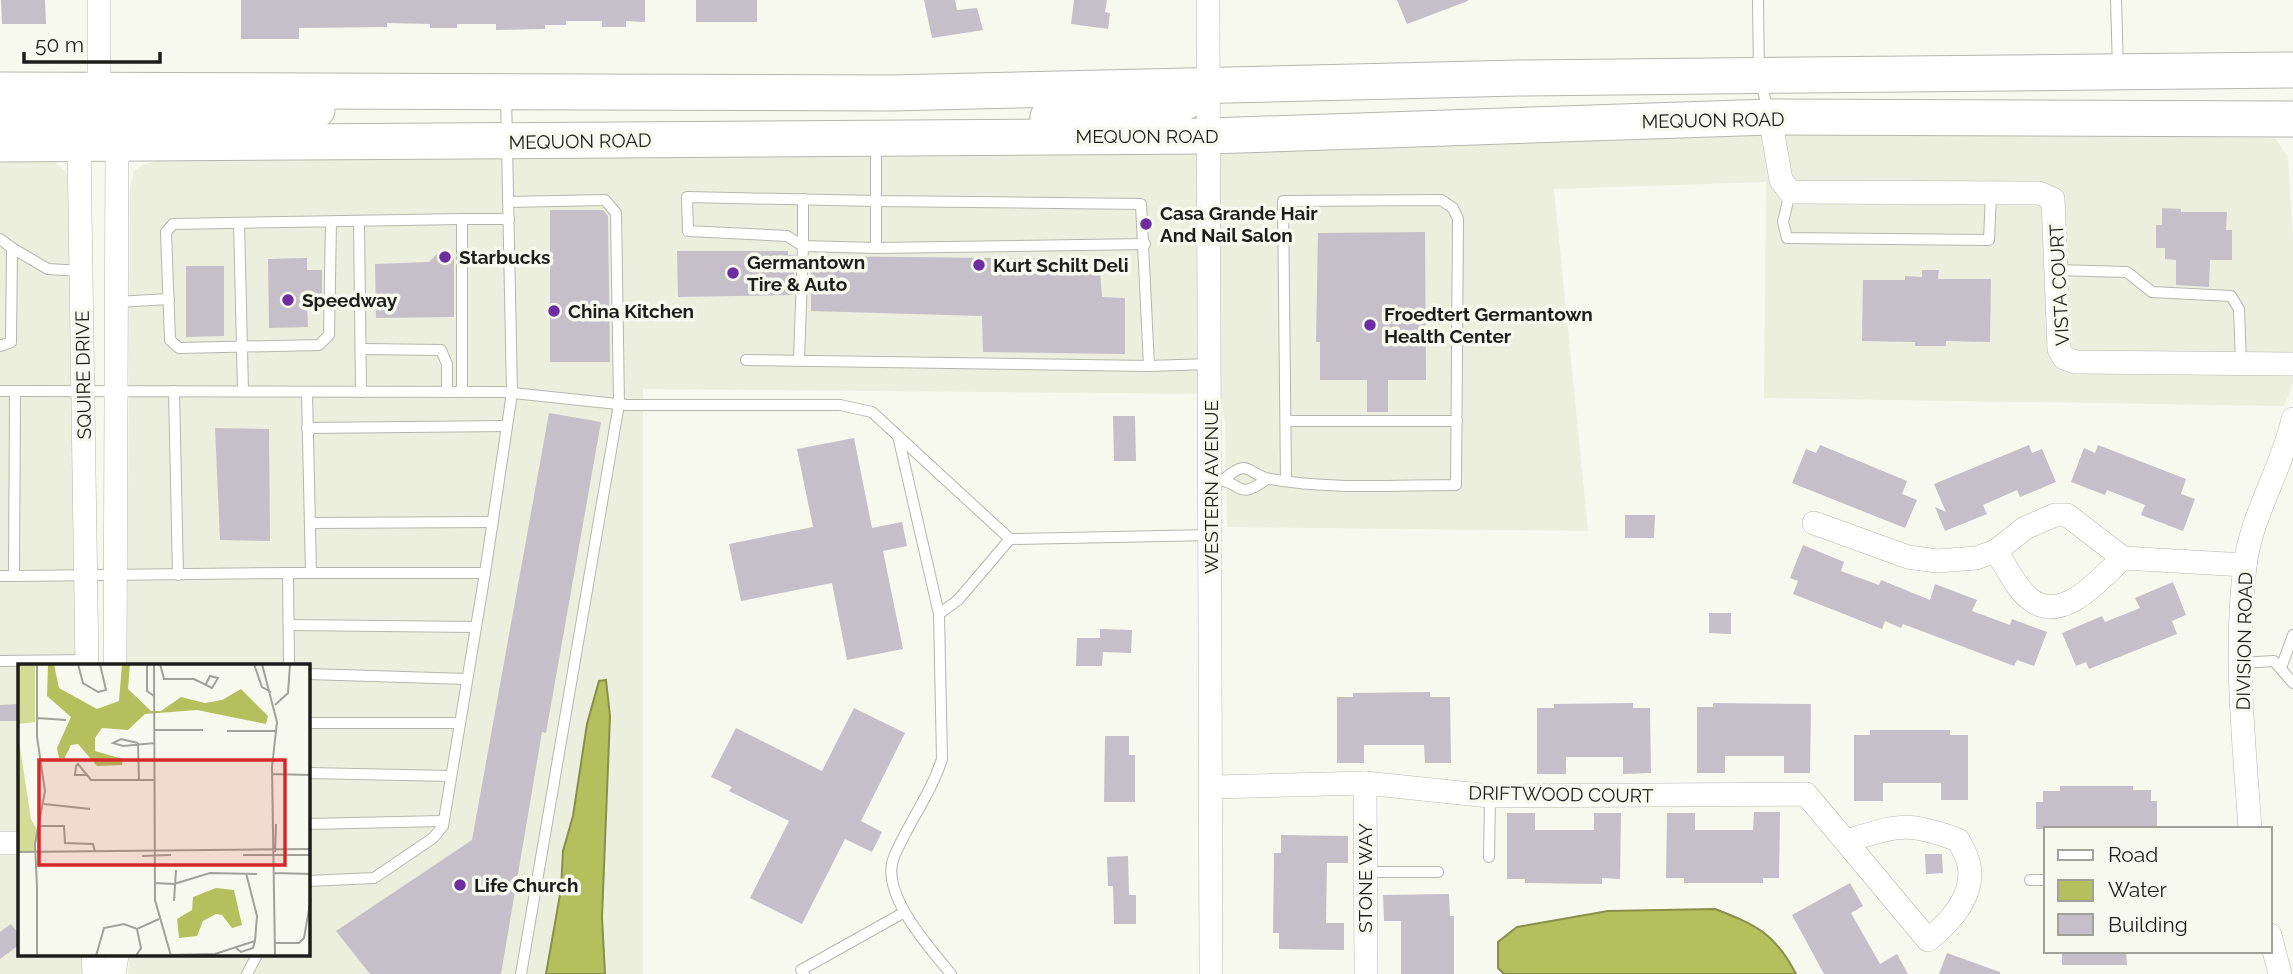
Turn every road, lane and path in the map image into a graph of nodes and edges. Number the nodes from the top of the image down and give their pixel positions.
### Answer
1 (99, 0) edge
2 (1208, 0) edge
3 (1758, 0) edge
4 (2116, 0) edge
5 (2293, 70) edge
6 (1759, 74) junction
7 (1519, 78) junction
8 (2118, 83) junction
9 (1208, 84) junction
10 (99, 88) junction
11 (0, 90) edge
12 (2293, 90) edge
13 (393, 93) junction
14 (505, 93) junction
15 (876, 93) junction
16 (0, 117) edge
17 (1770, 117) junction
18 (1997, 118) junction
19 (2293, 119) edge
20 (113, 134) junction
21 (1209, 136) junction
22 (956, 137) junction
23 (877, 138) junction
24 (507, 142) junction
25 (0, 144) edge
26 (79, 144) junction
27 (1790, 192) junction
28 (1990, 192) junction
29 (803, 200) junction
30 (876, 201) junction
31 (508, 202) junction
32 (462, 219) junction
33 (509, 219) junction
34 (359, 221) junction
35 (331, 222) junction
36 (239, 223) junction
37 (0, 239) edge
38 (1144, 244) junction
39 (803, 246) junction
40 (12, 248) junction
41 (876, 248) junction
42 (2056, 270) junction
43 (81, 271) junction
44 (169, 299) junction
45 (116, 302) junction
46 (0, 346) edge
47 (242, 347) junction
48 (361, 349) junction
49 (746, 360) dead end
50 (799, 360) junction
51 (1210, 364) junction
52 (2241, 364) junction
53 (2293, 364) edge
54 (1149, 366) junction
55 (0, 391) edge
56 (15, 391) junction
57 (84, 391) junction
58 (116, 391) junction
59 (174, 391) junction
60 (243, 391) junction
61 (307, 391) junction
62 (361, 392) junction
63 (447, 392) junction
64 (462, 392) junction
65 (512, 393) junction
66 (619, 404) junction
67 (2293, 419) edge
68 (1286, 421) junction
69 (1457, 421) junction
70 (507, 426) junction
71 (307, 428) junction
72 (898, 435) junction
73 (1267, 479) junction
74 (1286, 480) junction
75 (1217, 481) junction
76 (0, 521) edge
77 (14, 521) junction
78 (493, 522) junction
79 (310, 523) junction
80 (1814, 523) dead end
81 (1211, 535) junction
82 (1010, 539) junction
83 (1996, 551) junction
84 (2123, 558) junction
85 (2245, 565) junction
86 (288, 573) junction
87 (311, 573) junction
88 (485, 573) junction
89 (178, 575) junction
90 (0, 576) edge
91 (14, 576) junction
92 (86, 576) junction
93 (115, 577) junction
94 (939, 614) junction
95 (289, 625) junction
96 (476, 626) junction
97 (2293, 635) edge
98 (0, 661) edge
99 (32, 663) edge
100 (87, 663) edge
101 (2242, 663) junction
102 (115, 664) edge
103 (289, 664) edge
104 (2281, 668) junction
105 (310, 674) edge
106 (467, 679) junction
107 (2293, 683) edge
108 (310, 723) edge
109 (460, 723) junction
110 (310, 773) edge
111 (451, 776) junction
112 (1365, 783) junction
113 (1213, 786) junction
114 (1490, 796) junction
115 (443, 821) junction
116 (310, 824) edge
117 (2250, 827) edge
118 (1846, 841) junction
119 (0, 843) edge
120 (18, 843) edge
121 (1489, 857) dead end
122 (1365, 872) junction
123 (1438, 872) dead end
124 (2030, 880) dead end
125 (2044, 880) edge
126 (310, 881) edge
127 (903, 913) junction
128 (2272, 943) edge
129 (93, 956) edge
130 (117, 956) edge
131 (256, 956) edge
132 (94, 974) edge
133 (114, 974) edge
134 (247, 974) edge
135 (521, 974) edge
136 (804, 974) edge
137 (951, 974) edge
138 (1211, 974) edge
139 (1366, 974) edge
140 (2280, 974) edge

1 - 10 street, SQUIRE DRIVE
2 - 9 street, WESTERN AVENUE
3 - 6 lane
4 - 8 lane
5 - 8 main road
6 - 7 main road
6 - 8 main road
6 - 17 lane
7 - 9 main road
7 - 21 main road
8 - 12 main road
8 - 18 main road
9 - 15 main road
9 - 21 street, WESTERN AVENUE
9 - 22 main road
10 - 11 main road
10 - 13 main road
10 - 16 main road
10 - 20 street, SQUIRE DRIVE
10 - 26 street, SQUIRE DRIVE
13 - 14 main road
13 - 20 main road
14 - 15 main road
14 - 24 lane
15 - 23 main road
17 - 18 main road, MEQUON ROAD
17 - 21 main road, MEQUON ROAD
17 - 27 street
18 - 19 main road, MEQUON ROAD
20 - 24 main road, MEQUON ROAD
20 - 26 main road
20 - 45 street, SQUIRE DRIVE
21 - 22 main road, MEQUON ROAD
21 - 51 street, WESTERN AVENUE
22 - 23 main road, MEQUON ROAD
23 - 24 main road, MEQUON ROAD
23 - 30 lane
24 - 31 lane
25 - 26 main road
26 - 43 street, SQUIRE DRIVE
27 - 28 street, VISTA COURT
27 - 28 lane
28 - 42 street, VISTA COURT
29 - 30 lane
29 - 39 lane
29 - 39 lane
30 - 38 lane
30 - 41 lane
31 - 33 lane
31 - 66 lane
32 - 33 lane
32 - 34 lane
32 - 64 lane
33 - 65 lane
34 - 35 lane
34 - 48 lane
35 - 36 lane
35 - 47 lane
36 - 44 lane
36 - 47 lane
37 - 40 lane
38 - 41 lane
38 - 54 lane
39 - 41 lane
39 - 50 lane
40 - 43 lane
40 - 46 lane
42 - 52 lane
42 - 52 street, VISTA COURT
43 - 57 street, SQUIRE DRIVE
44 - 45 lane
44 - 47 lane
45 - 58 street, SQUIRE DRIVE
47 - 60 lane
48 - 62 lane
48 - 63 lane
49 - 50 lane
50 - 54 lane
51 - 54 lane
51 - 75 street, WESTERN AVENUE
52 - 53 street, VISTA COURT
55 - 56 lane
56 - 57 lane
56 - 77 lane
57 - 58 lane
57 - 92 street, SQUIRE DRIVE
58 - 59 lane
58 - 93 street, SQUIRE DRIVE
59 - 60 lane
59 - 89 lane
60 - 61 lane
61 - 62 lane
61 - 71 lane
62 - 63 lane
63 - 64 lane
64 - 65 lane
65 - 66 lane
65 - 70 lane
66 - 72 lane
66 - 135 lane
67 - 85 street, DIVISION ROAD
68 - 69 lane
68 - 69 lane
68 - 74 lane
69 - 74 lane
70 - 71 lane
70 - 78 lane
71 - 79 lane
72 - 82 lane
72 - 94 lane
73 - 74 lane
73 - 75 lane
73 - 75 lane
75 - 81 street, WESTERN AVENUE
76 - 77 lane
77 - 91 lane
78 - 79 lane
78 - 88 lane
79 - 87 lane
80 - 83 street
81 - 82 lane
81 - 113 street, WESTERN AVENUE
82 - 94 lane
83 - 84 street
83 - 84 street
84 - 85 street
85 - 101 street, DIVISION ROAD
86 - 87 lane
86 - 89 lane
86 - 95 lane
87 - 88 lane
88 - 96 lane
89 - 93 lane
90 - 91 lane
91 - 92 lane
92 - 93 lane
92 - 100 street, SQUIRE DRIVE
93 - 102 street, SQUIRE DRIVE
94 - 127 lane
95 - 96 lane
95 - 103 lane
96 - 106 lane
97 - 104 lane
98 - 99 lane
99 - 100 lane
101 - 104 lane
101 - 117 street, DIVISION ROAD
104 - 107 lane
105 - 106 lane
106 - 109 lane
108 - 109 lane
109 - 111 lane
110 - 111 lane
111 - 115 lane
112 - 113 street, DRIFTWOOD COURT
112 - 114 street, DRIFTWOOD COURT
112 - 122 street, STONE WAY
113 - 138 street, WESTERN AVENUE
114 - 118 street, DRIFTWOOD COURT
114 - 121 lane
115 - 116 lane
115 - 126 lane
118 - 118 street, DRIFTWOOD COURT
119 - 120 street
122 - 123 lane
122 - 139 street, STONE WAY
124 - 125 lane
127 - 136 lane
127 - 137 lane
128 - 140 street
129 - 132 street
130 - 133 street
131 - 134 lane

